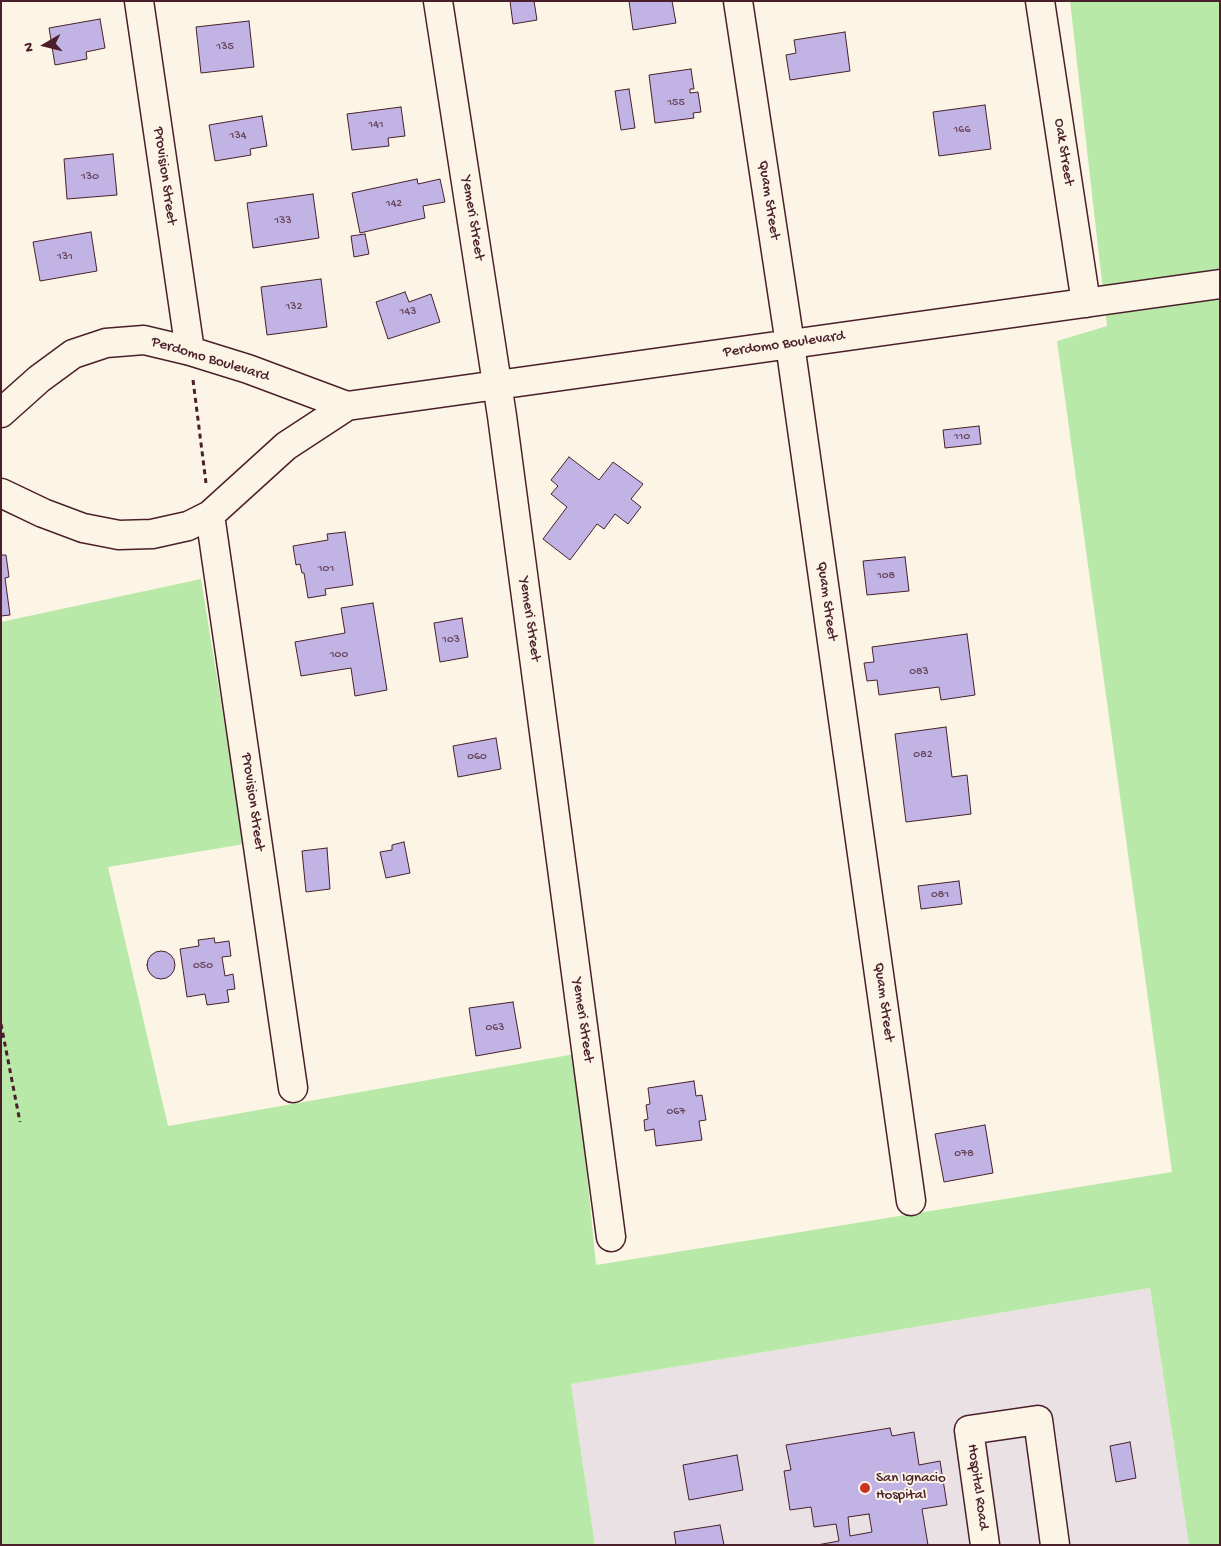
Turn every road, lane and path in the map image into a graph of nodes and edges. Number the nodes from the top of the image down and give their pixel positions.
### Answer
1 (140, 1) edge
2 (438, 1) edge
3 (738, 1) edge
4 (1040, 1) edge
5 (1220, 284) edge
6 (1086, 303) junction
7 (790, 344) junction
8 (190, 351) junction
9 (497, 386) junction
10 (347, 406) junction
11 (1, 414) edge
12 (1, 492) edge
13 (210, 515) junction
14 (1, 1024) edge
15 (293, 1088) dead end
16 (20, 1122) dead end
17 (911, 1201) dead end
18 (611, 1238) dead end
19 (985, 1545) edge
20 (1055, 1545) edge

1 - 8 street, Provision Street
2 - 9 street, Yemeri Street
3 - 7 street, Quam Street
4 - 6 street, Oak Street
5 - 6 street, Perdomo Boulevard
6 - 7 street, Perdomo Boulevard
7 - 9 street, Perdomo Boulevard
7 - 17 street, Quam Street
8 - 10 street, Perdomo Boulevard
8 - 11 street, Perdomo Boulevard
8 - 13 path
9 - 10 street, Perdomo Boulevard
9 - 18 street, Yemeri Street
10 - 13 street, Perdomo Boulevard
12 - 13 street, Perdomo Boulevard
13 - 15 street, Provision Street
14 - 16 path
19 - 20 street, Hospital Road

